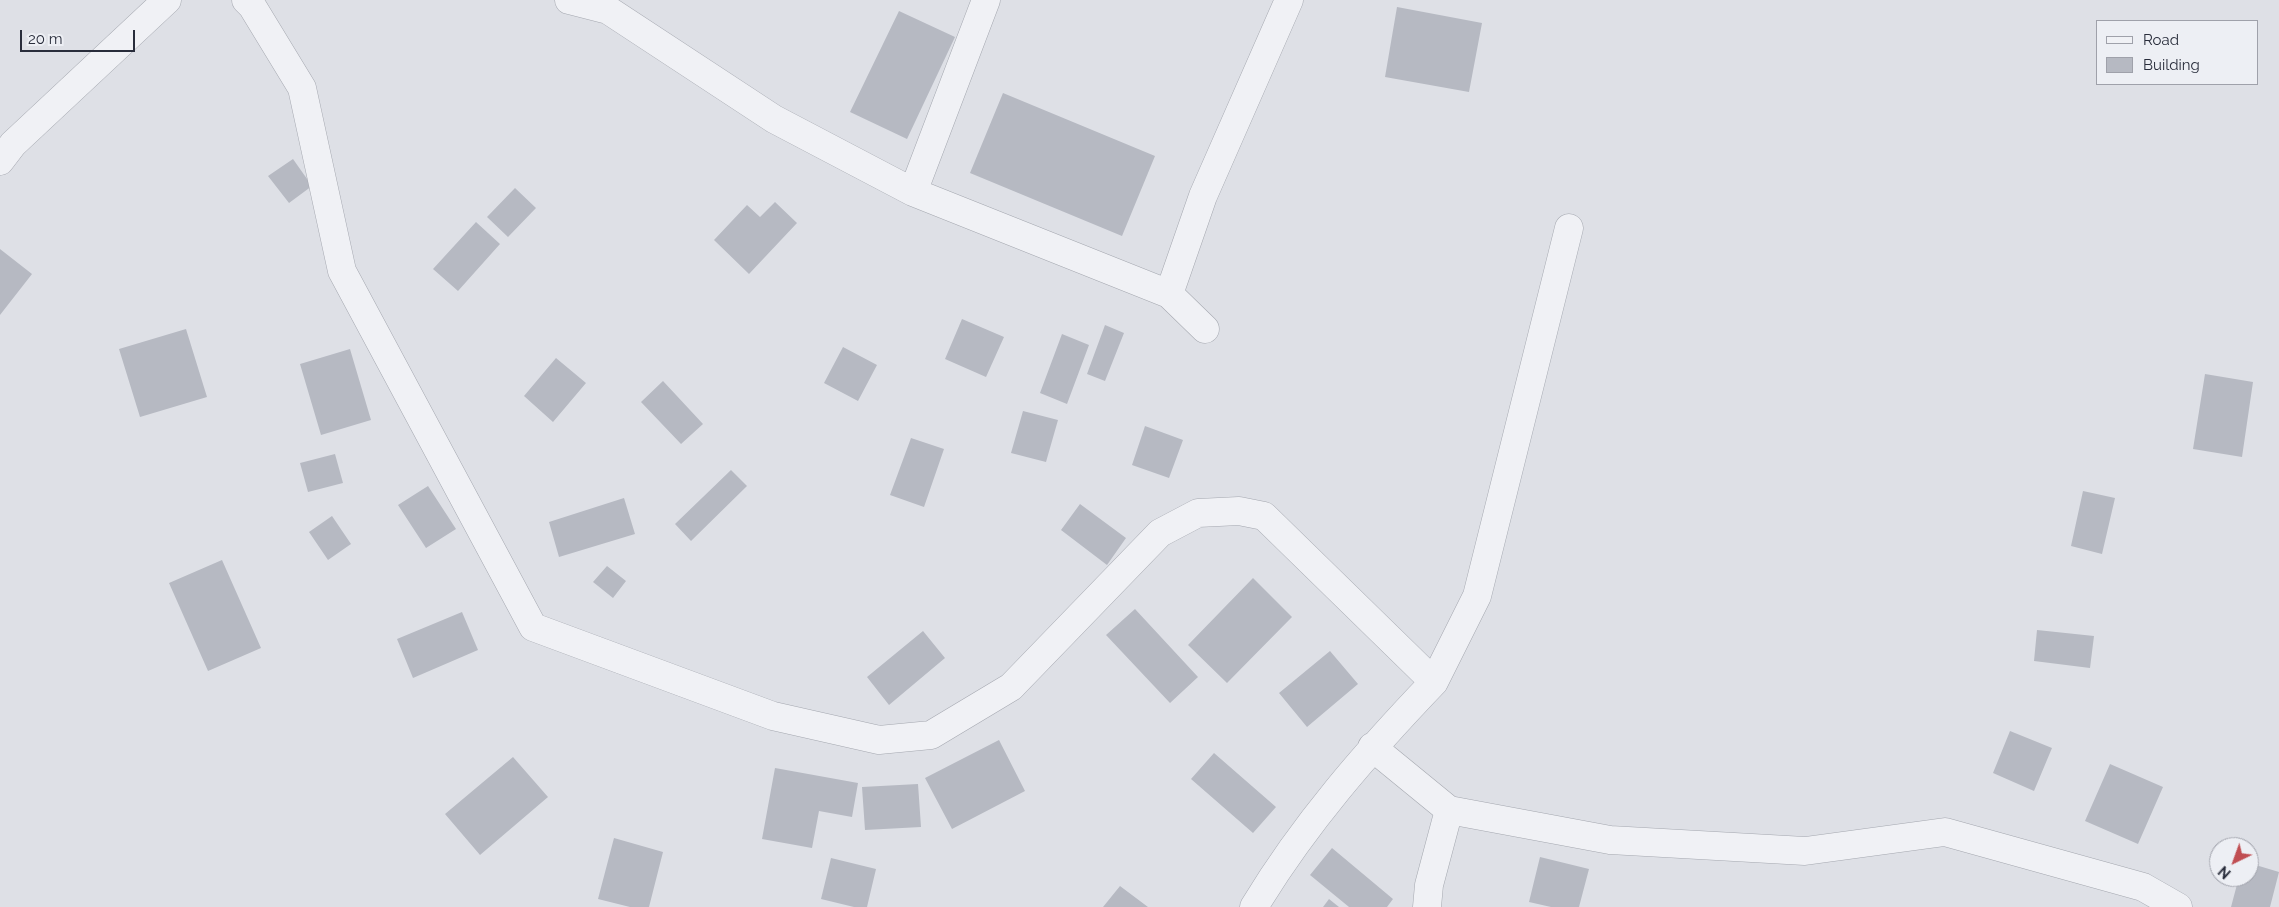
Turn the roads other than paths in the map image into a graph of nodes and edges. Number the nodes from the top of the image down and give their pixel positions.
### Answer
1 (168, 0) edge
2 (246, 0) edge
3 (569, 0) edge
4 (986, 0) edge
5 (1289, 0) edge
6 (0, 161) edge
7 (913, 192) junction
8 (1569, 228) dead end
9 (1169, 294) junction
10 (1205, 329) dead end
11 (1434, 682) junction
12 (1372, 747) junction
13 (1449, 810) junction
14 (1254, 907) edge
15 (1426, 907) edge
16 (2178, 907) edge

1 - 6 street
2 - 11 street
3 - 7 street
4 - 7 street
5 - 9 street
7 - 9 street
8 - 11 street
9 - 10 street
11 - 12 street
12 - 13 street
12 - 14 street
13 - 15 street
13 - 16 street

